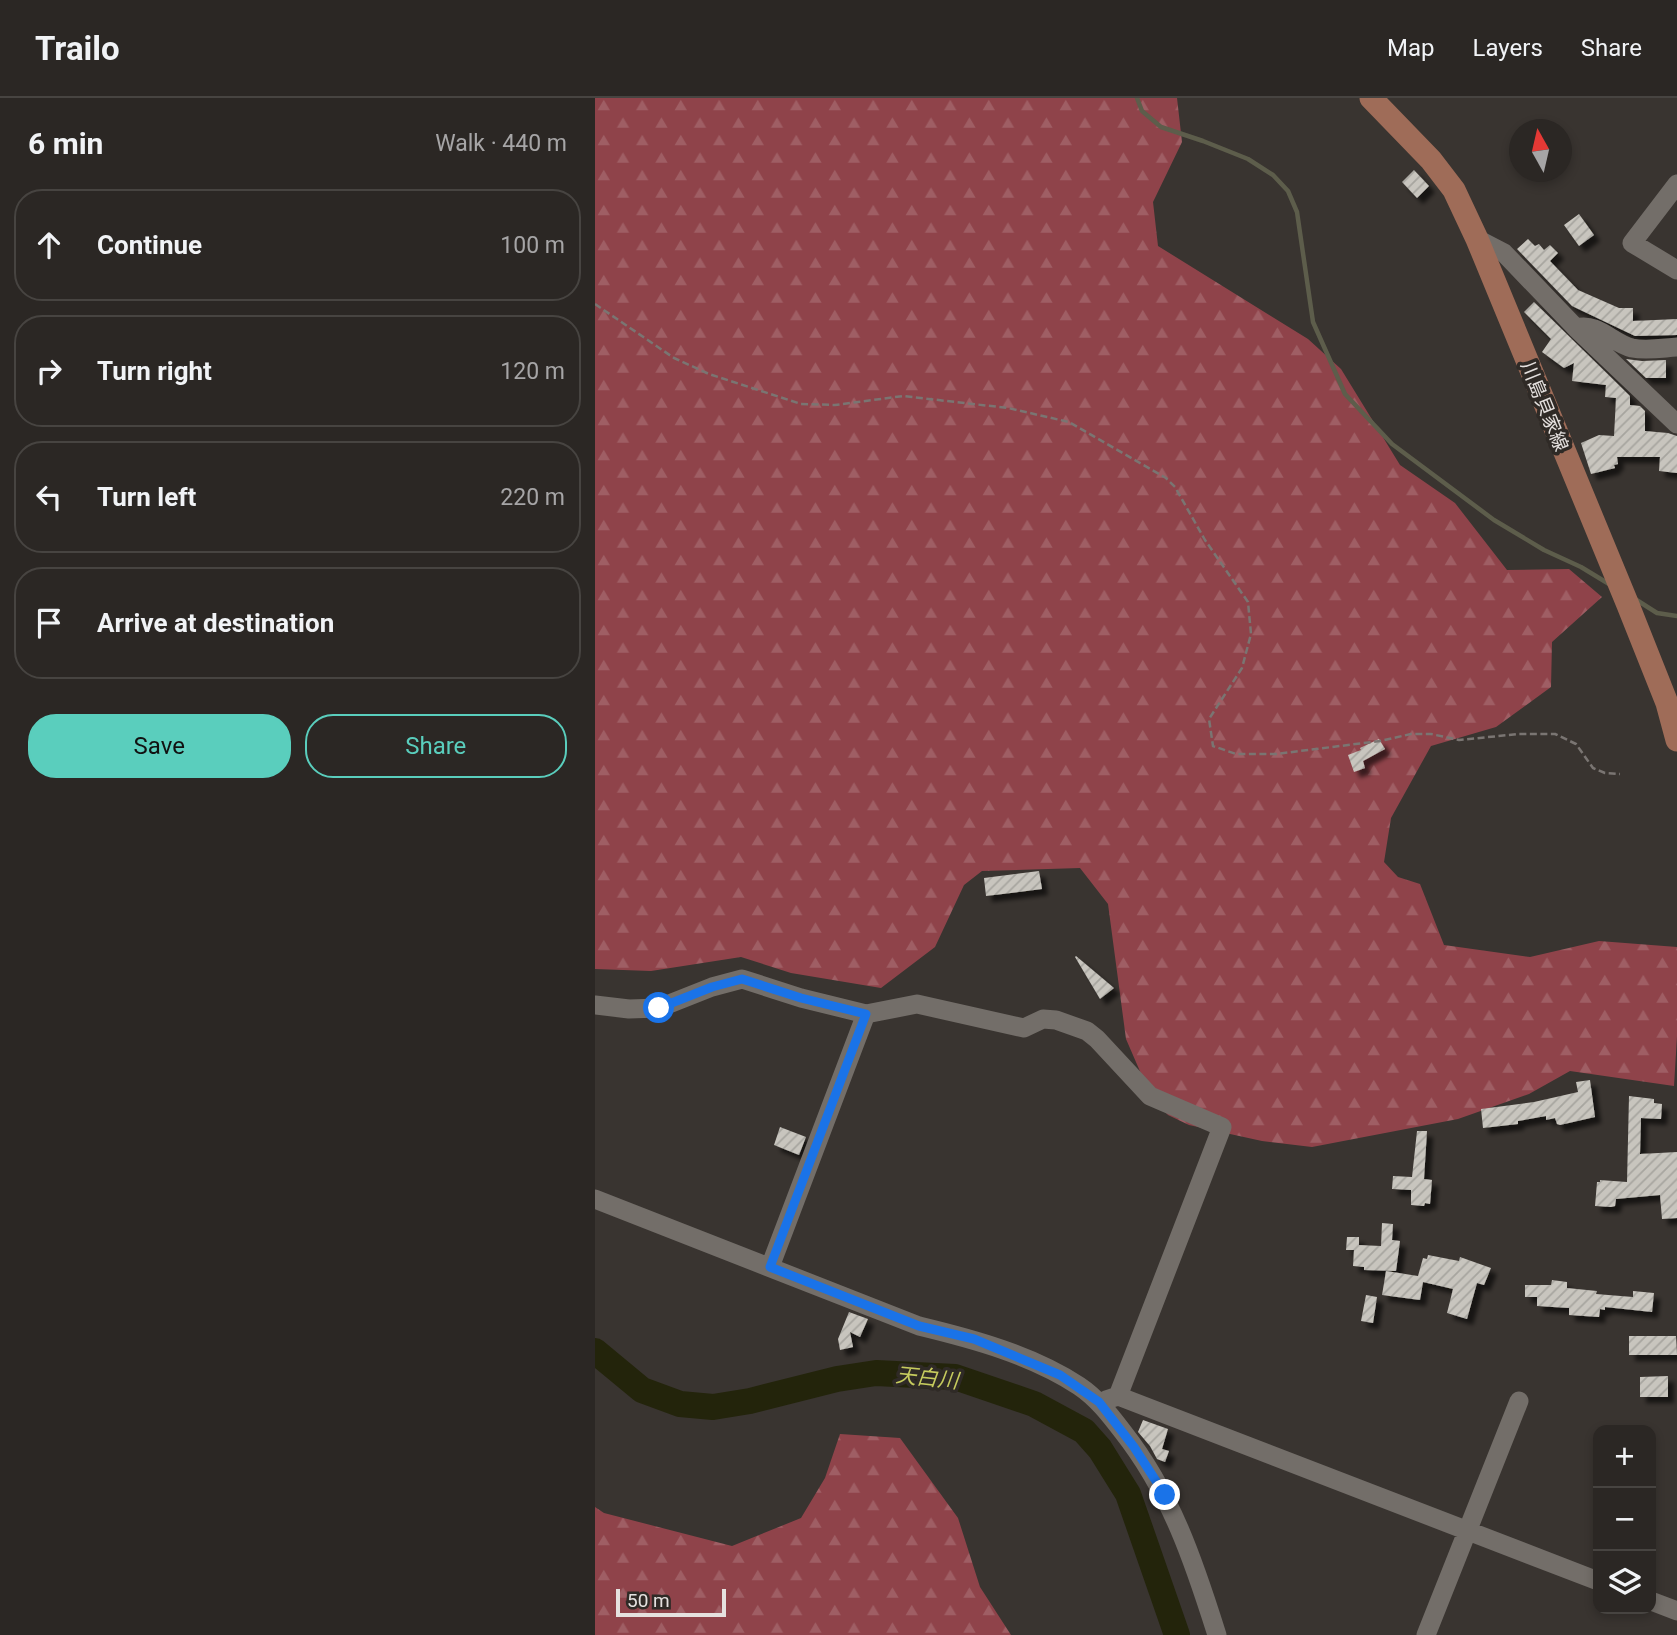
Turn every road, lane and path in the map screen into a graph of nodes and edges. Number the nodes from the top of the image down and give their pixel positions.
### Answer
1 (1371, 98) edge
2 (1677, 184) edge
3 (1477, 239) junction
4 (1677, 270) edge
5 (595, 304) edge
6 (1576, 328) junction
7 (1677, 347) edge
8 (1677, 424) edge
9 (1677, 740) edge
10 (1620, 774) dead end
11 (595, 1005) edge
12 (866, 1014) junction
13 (595, 1199) edge
14 (770, 1267) junction
15 (1108, 1399) junction
16 (1519, 1401) dead end
17 (1468, 1530) junction
18 (1593, 1579) edge
19 (1656, 1603) edge
20 (1677, 1611) edge
21 (1217, 1635) edge
22 (1426, 1635) edge

1 - 3 main road, 川島貝家線
2 - 4 street
3 - 6 street
3 - 9 main road, 川島貝家線
5 - 10 path
6 - 7 street
6 - 8 street
11 - 12 street
12 - 14 street
12 - 15 street
13 - 14 street
14 - 15 street
15 - 17 street
15 - 21 street
16 - 17 street
17 - 18 street
17 - 22 street
19 - 20 street

